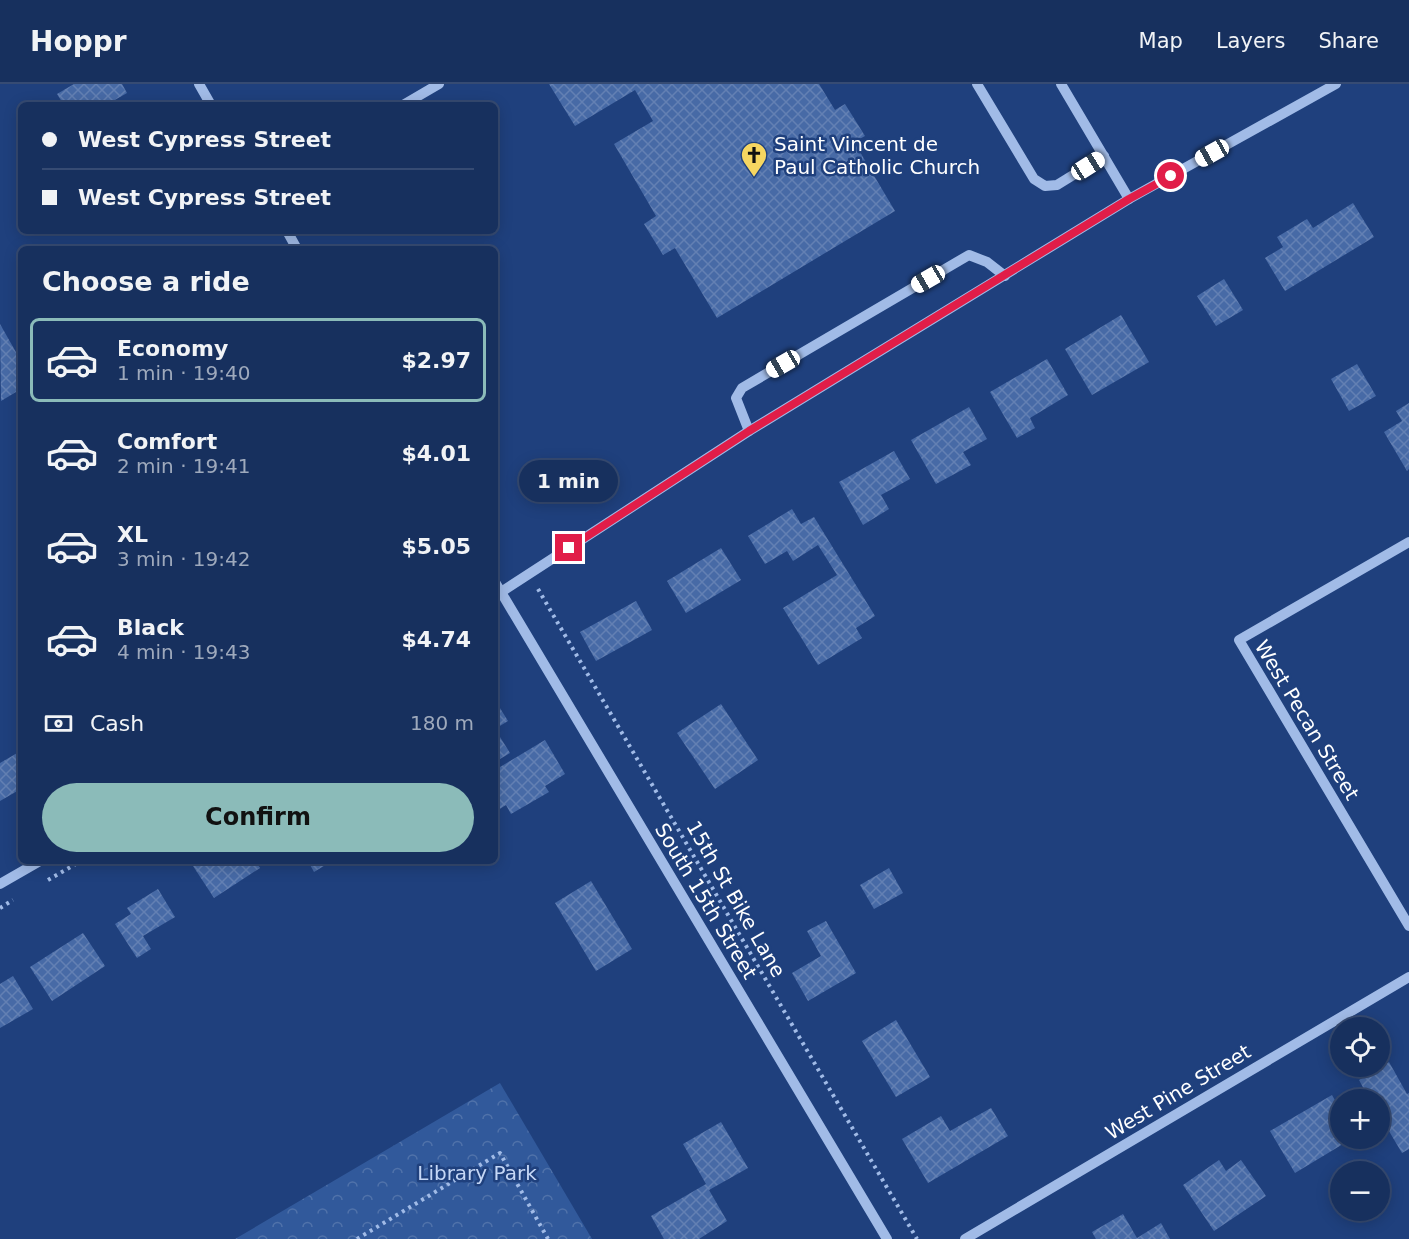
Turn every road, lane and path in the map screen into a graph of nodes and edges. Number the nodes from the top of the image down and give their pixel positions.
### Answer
1 (199, 84) edge
2 (439, 84) edge
3 (977, 84) edge
4 (1061, 84) edge
5 (1336, 84) edge
6 (210, 102) edge
7 (408, 102) edge
8 (1104, 156) junction
9 (1129, 199) junction
10 (1005, 276) junction
11 (749, 431) junction
12 (1409, 542) edge
13 (529, 574) junction
14 (498, 594) edge
15 (35, 864) edge
16 (0, 884) edge
17 (1409, 926) edge
18 (1409, 976) edge
19 (357, 1239) edge
20 (548, 1239) edge
21 (886, 1239) edge
22 (917, 1239) edge
23 (965, 1239) edge

1 - 6 street
2 - 7 street
3 - 8 street
4 - 8 street
5 - 9 street
8 - 9 street
9 - 10 street
10 - 11 street
10 - 11 street
11 - 13 street
12 - 17 street, West Pecan Street
13 - 14 street
13 - 22 path, 15th St Bike Lane
14 - 21 street, South 15th Street
15 - 16 street
18 - 23 street, West Pine Street
19 - 20 path

